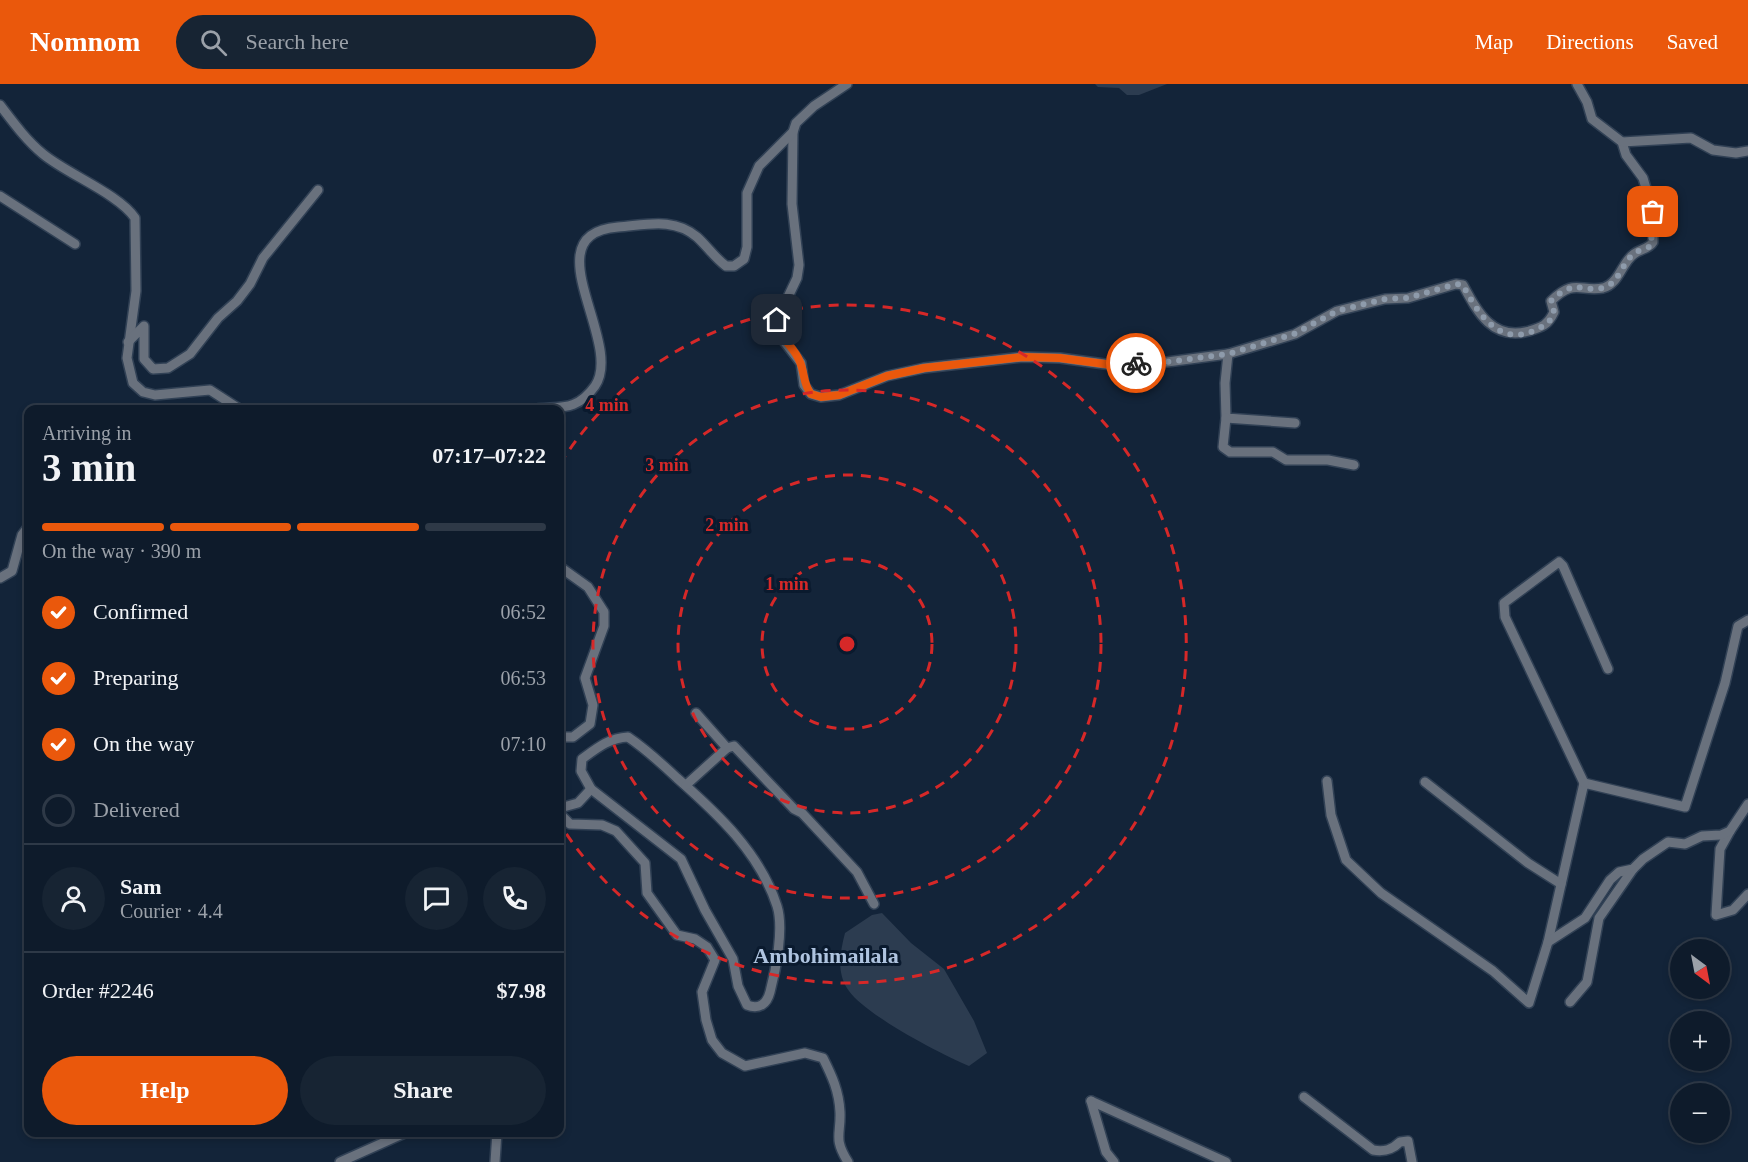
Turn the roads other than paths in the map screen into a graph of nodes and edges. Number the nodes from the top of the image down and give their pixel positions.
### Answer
1 (847, 84) edge
2 (1577, 84) edge
3 (0, 105) edge
4 (794, 132) junction
5 (1622, 142) junction
6 (1748, 152) edge
7 (318, 190) dead end
8 (0, 196) edge
9 (75, 244) dead end
10 (128, 342) junction
11 (1228, 354) junction
12 (233, 405) edge
13 (564, 407) edge
14 (1226, 418) junction
15 (1295, 423) dead end
16 (1354, 465) dead end
17 (24, 532) edge
18 (564, 570) edge
19 (0, 578) edge
20 (1748, 620) edge
21 (1608, 669) dead end
22 (696, 713) dead end
23 (564, 737) edge
24 (727, 748) junction
25 (1327, 781) dead end
26 (1425, 782) dead end
27 (1584, 783) junction
28 (686, 785) junction
29 (591, 789) junction
30 (1748, 804) edge
31 (564, 807) edge
32 (564, 818) edge
33 (1730, 831) junction
34 (1633, 869) junction
35 (1561, 884) junction
36 (1748, 894) edge
37 (874, 904) dead end
38 (1548, 942) junction
39 (1570, 1002) dead end
40 (1304, 1097) dead end
41 (396, 1137) edge
42 (497, 1137) edge
43 (340, 1162) edge
44 (495, 1162) edge
45 (848, 1162) edge
46 (1114, 1162) edge
47 (1227, 1162) edge
48 (1413, 1162) edge

1 - 4 street
2 - 5 street
3 - 10 street
4 - 11 street
4 - 13 street
5 - 6 street
5 - 11 street
7 - 10 street
8 - 9 street
10 - 12 street
11 - 14 street
14 - 15 street
14 - 16 street
17 - 19 street
18 - 23 street
20 - 27 street
21 - 27 street
22 - 24 street
24 - 28 street
24 - 37 street
25 - 38 street
26 - 35 street
27 - 35 street
28 - 29 street
28 - 29 street
29 - 31 street
30 - 33 street
32 - 45 street
33 - 34 street
33 - 36 street
34 - 38 street
34 - 39 street
35 - 38 street
40 - 48 street
41 - 43 street
42 - 44 street
46 - 47 street

